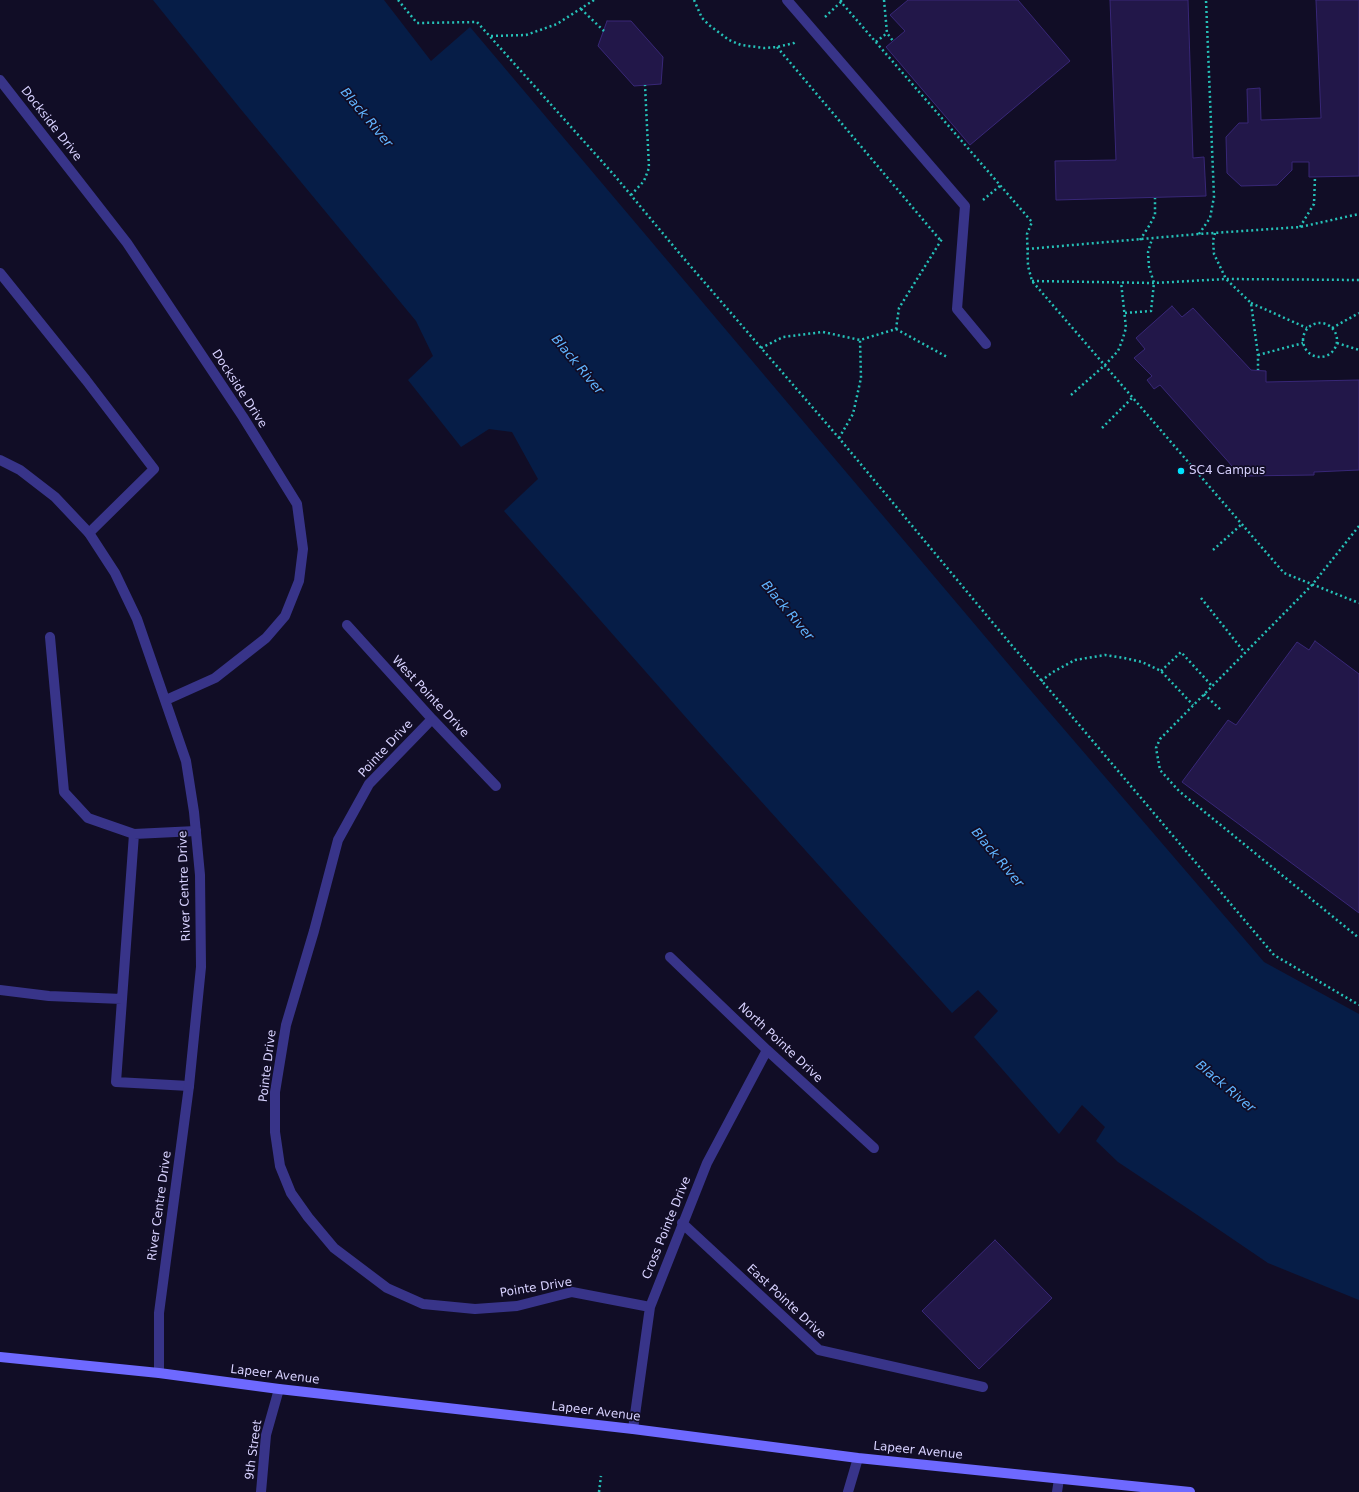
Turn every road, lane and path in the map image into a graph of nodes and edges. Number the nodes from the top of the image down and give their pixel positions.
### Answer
1 (398, 0) edge
2 (594, 0) edge
3 (694, 0) edge
4 (788, 0) edge
5 (884, 0) edge
6 (1206, 0) edge
7 (842, 1) edge
8 (581, 9) junction
9 (812, 29) junction
10 (604, 31) dead end
11 (887, 33) junction
12 (490, 36) junction
13 (893, 41) dead end
14 (876, 42) junction
15 (777, 48) junction
16 (0, 80) edge
17 (645, 86) dead end
18 (1315, 177) dead end
19 (1001, 185) junction
20 (631, 195) junction
21 (1155, 198) dead end
22 (1359, 214) edge
23 (964, 215) junction
24 (1300, 227) junction
25 (1215, 233) junction
26 (1199, 234) junction
27 (1152, 239) junction
28 (1140, 240) junction
29 (941, 241) junction
30 (1027, 249) junction
31 (0, 273) edge
32 (1226, 280) junction
33 (1359, 280) edge
34 (1032, 281) junction
35 (1121, 282) junction
36 (1154, 283) junction
37 (1252, 303) junction
38 (1125, 313) junction
39 (1359, 313) edge
40 (1307, 328) junction
41 (1332, 328) junction
42 (896, 329) junction
43 (860, 340) junction
44 (1302, 343) junction
45 (1337, 343) junction
46 (986, 344) dead end
47 (761, 348) junction
48 (1359, 350) edge
49 (1258, 355) junction
50 (947, 357) dead end
51 (1105, 365) junction
52 (1258, 370) dead end
53 (1071, 395) dead end
54 (1133, 397) junction
55 (1102, 428) dead end
56 (839, 438) junction
57 (0, 460) edge
58 (1242, 524) junction
59 (1359, 526) edge
60 (89, 533) junction
61 (1214, 550) dead end
62 (1312, 585) junction
63 (1201, 598) dead end
64 (1359, 603) edge
65 (347, 625) dead end
66 (50, 637) dead end
67 (1245, 653) junction
68 (1161, 671) junction
69 (1042, 681) junction
70 (1212, 686) junction
71 (1204, 694) junction
72 (166, 700) junction
73 (1193, 706) junction
74 (1222, 711) dead end
75 (432, 719) junction
76 (496, 786) dead end
77 (196, 831) junction
78 (134, 834) junction
79 (1359, 938) edge
80 (670, 957) dead end
81 (0, 990) edge
82 (122, 999) junction
83 (1359, 1005) edge
84 (767, 1050) junction
85 (190, 1086) junction
86 (874, 1148) dead end
87 (682, 1223) junction
88 (650, 1307) junction
89 (0, 1357) edge
90 (159, 1374) junction
91 (983, 1387) dead end
92 (279, 1389) junction
93 (633, 1429) junction
94 (858, 1458) junction
95 (601, 1476) dead end
96 (1059, 1479) junction
97 (1136, 1489) edge
98 (261, 1492) edge
99 (599, 1492) edge
100 (848, 1492) edge
101 (1057, 1492) edge
102 (1190, 1492) edge

1 - 12 path
2 - 8 path
3 - 15 path
4 - 9 street
5 - 11 path
6 - 26 path
7 - 9 path
7 - 14 path
8 - 10 path
8 - 12 path
9 - 15 path
9 - 23 street
11 - 13 path
11 - 14 path
12 - 20 path
14 - 19 path
15 - 29 path
16 - 72 street, Dockside Drive
17 - 20 path
18 - 24 path
19 - 23 path
19 - 30 path
20 - 47 path
21 - 28 path
22 - 24 path
23 - 29 path
23 - 46 street
24 - 25 path
25 - 26 path
25 - 32 path
26 - 27 path
27 - 28 path
27 - 36 path
28 - 30 path
29 - 42 path
30 - 34 path
31 - 60 street
32 - 33 path
32 - 36 path
32 - 37 path
34 - 35 path
34 - 51 path
35 - 36 path
35 - 38 path
36 - 38 path
37 - 40 path
37 - 49 path
38 - 51 path
39 - 41 path
40 - 41 path
40 - 44 path
41 - 45 path
42 - 43 path
42 - 50 path
43 - 47 path
43 - 56 path
44 - 45 path
44 - 49 path
45 - 48 path
47 - 56 path
49 - 52 path
51 - 53 path
51 - 54 path
54 - 55 path
54 - 58 path
56 - 69 path
57 - 60 street, River Centre Drive
58 - 61 path
58 - 62 path
59 - 62 path
60 - 72 street, River Centre Drive
62 - 64 path
62 - 67 path
63 - 67 path
65 - 75 street, West Pointe Drive
66 - 78 street
67 - 70 path
68 - 69 path
68 - 70 path
68 - 73 path
69 - 83 path
70 - 71 path
71 - 73 path
71 - 74 path
72 - 77 street, River Centre Drive
73 - 79 path
75 - 76 street, West Pointe Drive
75 - 88 street, Pointe Drive
77 - 78 street
77 - 85 street, River Centre Drive
78 - 82 street
80 - 84 street, North Pointe Drive
81 - 82 street
82 - 85 street
84 - 86 street, North Pointe Drive
84 - 87 street, Cross Pointe Drive
85 - 90 street, River Centre Drive
87 - 88 street, Cross Pointe Drive
87 - 91 street, East Pointe Drive
88 - 93 street, Cross Pointe Drive
89 - 90 main road, Lapeer Avenue
90 - 92 main road, Lapeer Avenue
92 - 93 main road, Lapeer Avenue
92 - 98 street, 9th Street
93 - 94 main road, Lapeer Avenue
94 - 96 main road, Lapeer Avenue
94 - 100 street
95 - 99 path
96 - 97 main road, Lapeer Avenue
96 - 101 street
97 - 102 main road, Lapeer Avenue

